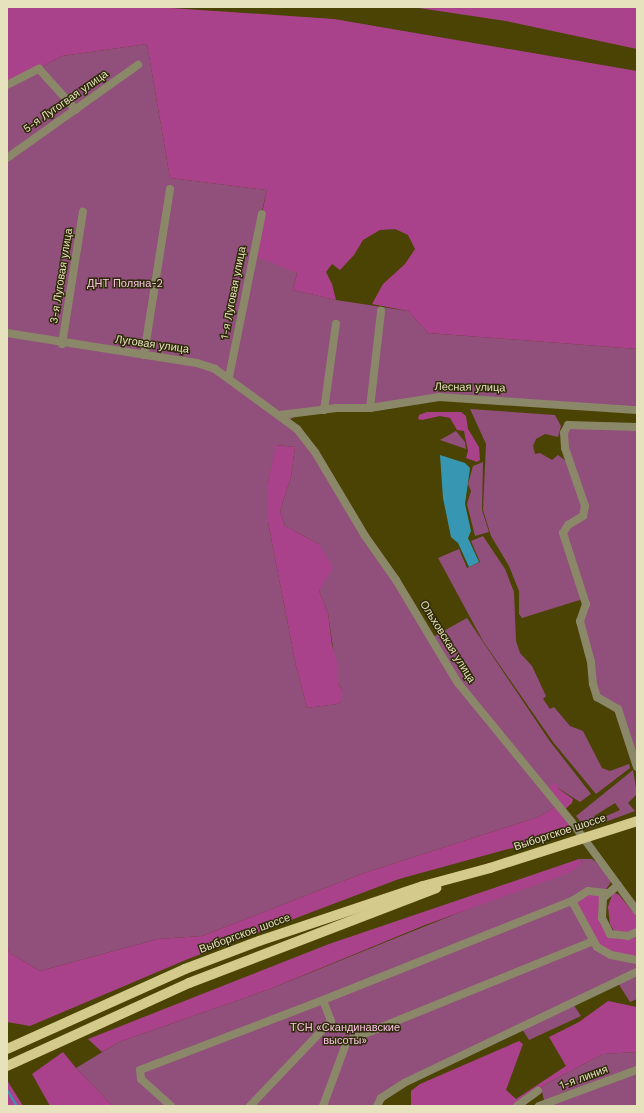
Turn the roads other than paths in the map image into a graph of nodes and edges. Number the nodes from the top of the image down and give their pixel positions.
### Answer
1 (138, 65) dead end
2 (7, 85) edge
3 (76, 110) junction
4 (7, 158) edge
5 (170, 189) dead end
6 (84, 212) dead end
7 (262, 214) dead end
8 (381, 311) dead end
9 (336, 324) dead end
10 (7, 333) edge
11 (62, 344) junction
12 (144, 355) junction
13 (229, 377) junction
14 (370, 408) junction
15 (324, 410) junction
16 (637, 410) edge
17 (280, 415) junction
18 (637, 427) edge
19 (637, 767) edge
20 (637, 821) edge
21 (584, 838) junction
22 (490, 868) junction
23 (618, 885) junction
24 (606, 893) junction
25 (572, 902) junction
26 (637, 911) edge
27 (637, 932) edge
28 (592, 941) junction
29 (637, 960) edge
30 (637, 972) edge
31 (323, 1000) junction
32 (11, 1047) edge
33 (7, 1066) edge
34 (637, 1070) edge
35 (538, 1091) dead end
36 (171, 1106) edge
37 (250, 1106) edge
38 (323, 1106) edge
39 (377, 1106) edge
40 (517, 1106) edge
41 (539, 1106) edge

1 - 3 street, 5-я Лугогвая улица
2 - 3 street
3 - 4 street, 5-я Лугогвая улица
5 - 12 street
6 - 11 street, 3-я Луговая улица
7 - 13 street, 1-я Луговая улица
8 - 14 street
9 - 15 street
10 - 11 street, Луговая улица
11 - 12 street, Луговая улица
12 - 13 street, Луговая улица
13 - 17 street, Луговая улица
14 - 15 street, Лесная улица
14 - 16 street, Лесная улица
15 - 17 street, Лесная улица
17 - 21 street, Ольховская улица
18 - 19 street
20 - 21 main road, Выборгское шоссе
21 - 22 main road, Выборгское шоссе
21 - 23 street, Ольховская улица
22 - 32 main road, Выборгское шоссе
22 - 33 main road, Выборгское шоссе
23 - 24 street
23 - 26 street, Ольховская улица
24 - 25 street
24 - 27 street
25 - 28 street
25 - 31 street
28 - 29 street
28 - 38 street
30 - 39 street
31 - 36 street
31 - 37 street
34 - 41 street, 1-я линия
35 - 40 street

